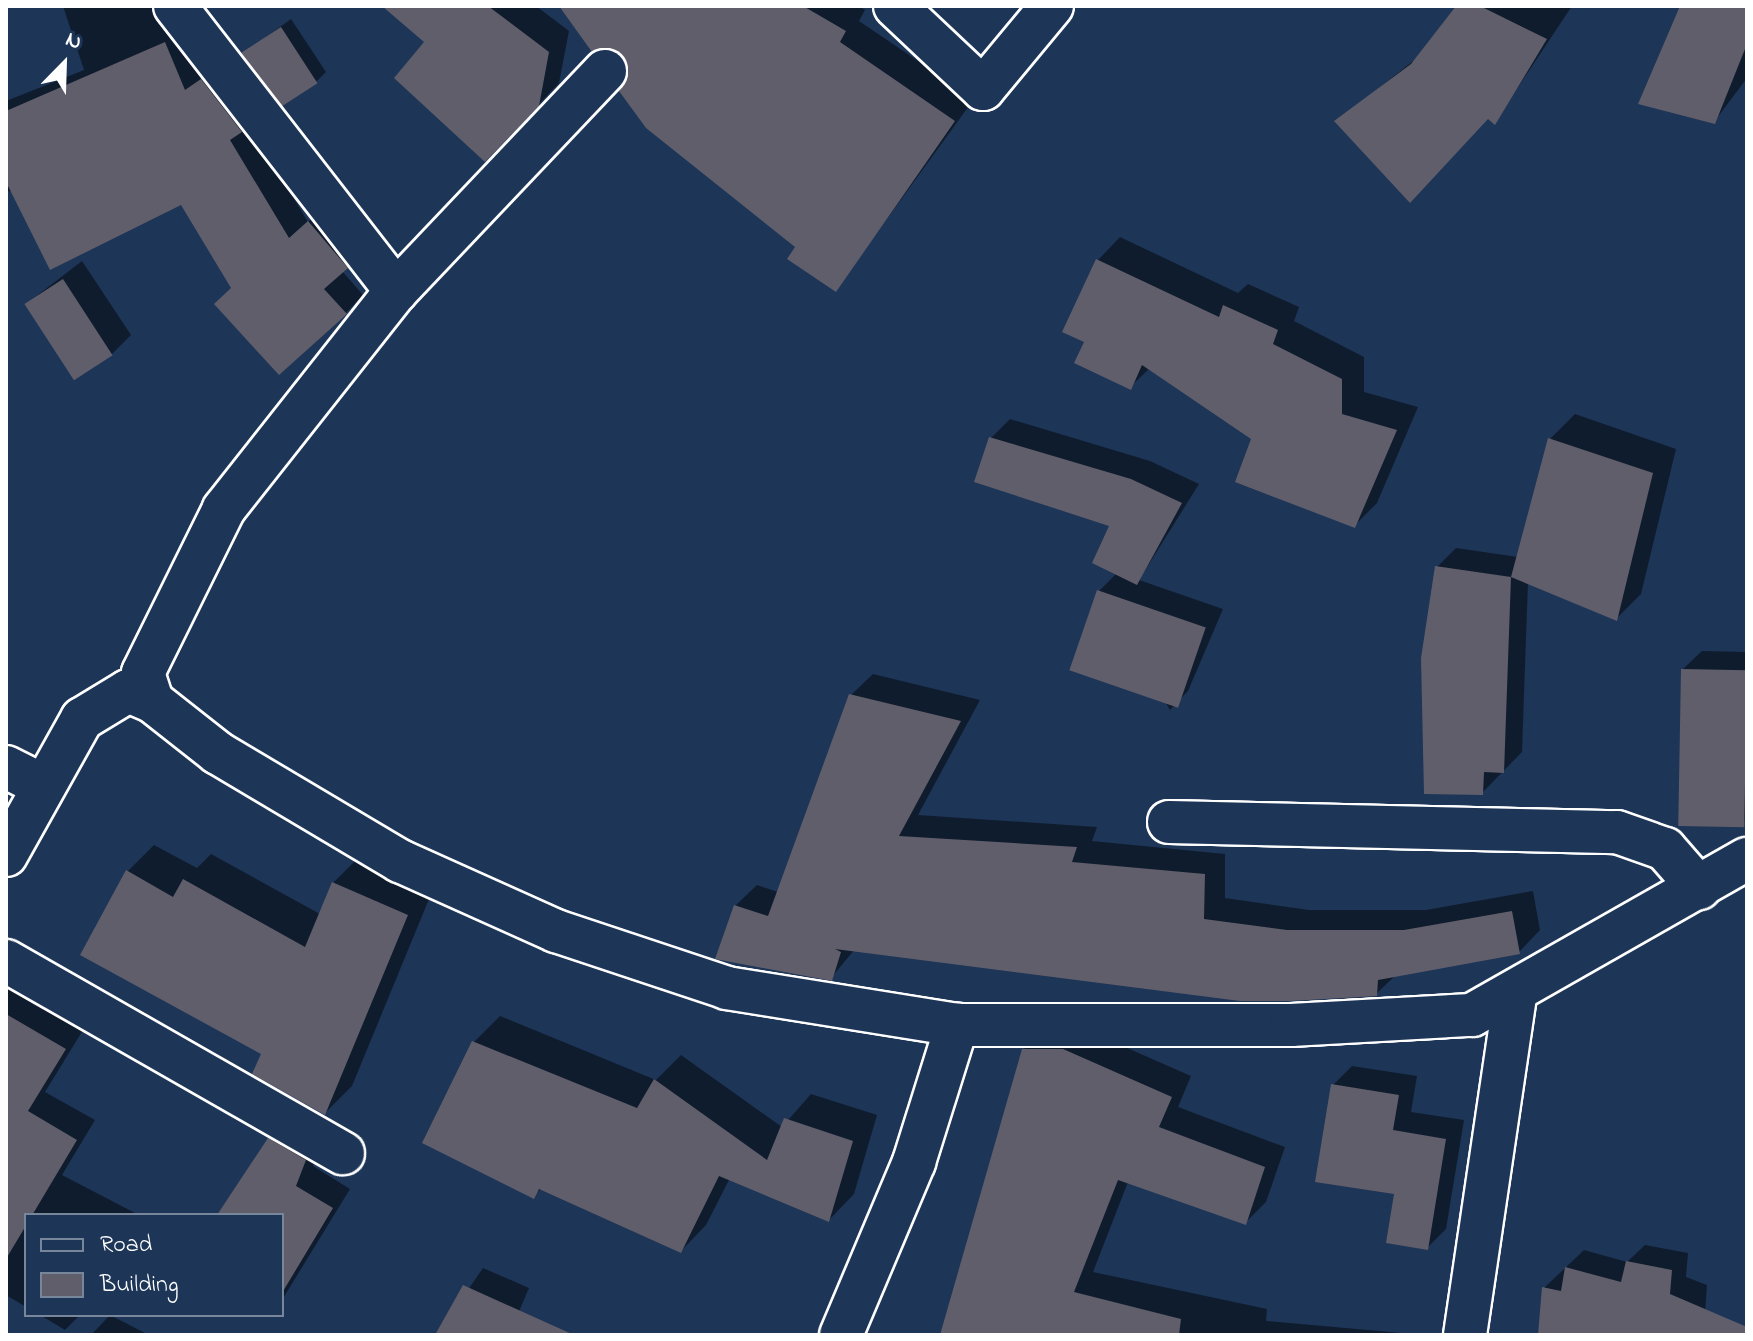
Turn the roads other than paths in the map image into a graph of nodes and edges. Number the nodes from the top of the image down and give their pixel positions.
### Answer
1 (175, 6) edge
2 (895, 6) edge
3 (1052, 6) edge
4 (605, 71) dead end
5 (396, 291) junction
6 (152, 701) junction
7 (24, 776) edge
8 (1169, 822) dead end
9 (6, 855) edge
10 (1747, 859) edge
11 (1699, 888) junction
12 (6, 961) edge
13 (1515, 995) junction
14 (957, 1025) junction
15 (343, 1153) dead end
16 (841, 1335) edge
17 (1465, 1335) edge

1 - 5 street
2 - 3 street
4 - 5 street
5 - 6 street
6 - 7 street
6 - 14 street
7 - 9 street
8 - 11 street
10 - 11 street
11 - 13 street
12 - 15 street
13 - 14 street
13 - 17 street
14 - 16 street

